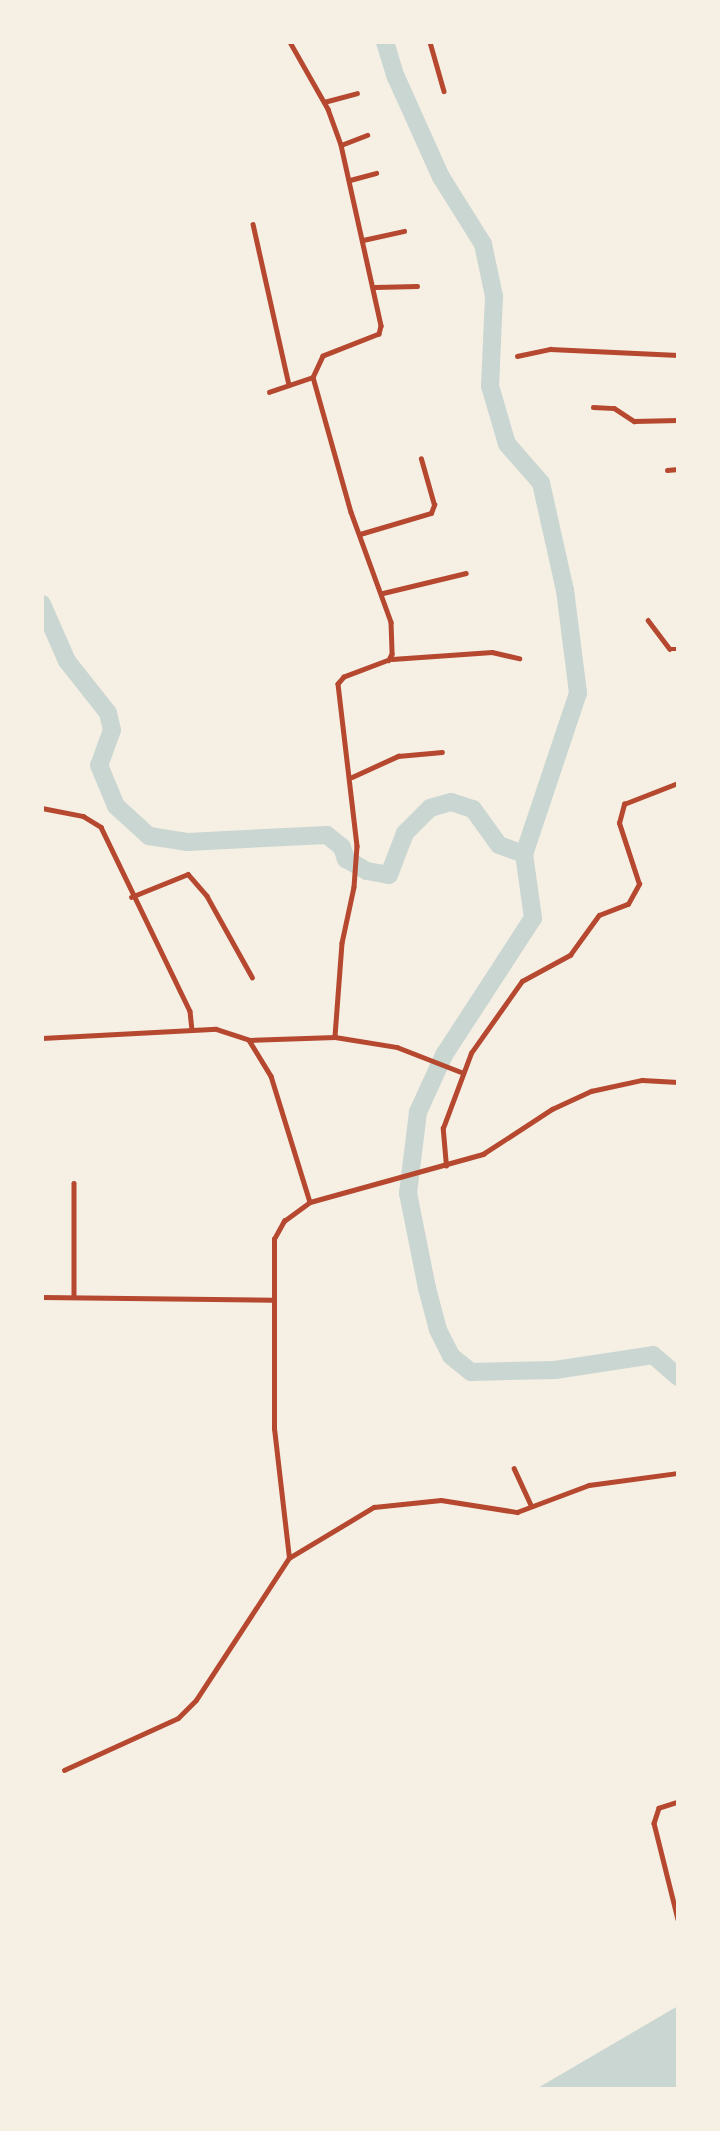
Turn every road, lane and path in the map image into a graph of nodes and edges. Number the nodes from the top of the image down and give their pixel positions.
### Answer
1 (290, 42) edge
2 (430, 42) edge
3 (444, 91) dead end
4 (357, 93) dead end
5 (324, 102) junction
6 (367, 135) dead end
7 (341, 145) junction
8 (376, 173) dead end
9 (350, 180) junction
10 (253, 223) dead end
11 (404, 232) dead end
12 (363, 240) junction
13 (417, 286) dead end
14 (375, 287) junction
15 (678, 355) edge
16 (517, 356) dead end
17 (313, 377) junction
18 (289, 385) junction
19 (269, 392) dead end
20 (593, 407) dead end
21 (678, 420) edge
22 (421, 459) dead end
23 (678, 469) edge
24 (667, 470) dead end
25 (360, 534) junction
26 (466, 573) dead end
27 (383, 593) junction
28 (648, 620) dead end
29 (678, 649) edge
30 (519, 658) dead end
31 (392, 659) junction
32 (442, 752) dead end
33 (352, 778) junction
34 (678, 783) edge
35 (42, 808) edge
36 (131, 897) junction
37 (252, 977) dead end
38 (191, 1029) junction
39 (335, 1037) junction
40 (42, 1038) edge
41 (249, 1041) junction
42 (461, 1072) junction
43 (678, 1082) edge
44 (446, 1166) junction
45 (74, 1183) dead end
46 (310, 1202) junction
47 (42, 1297) edge
48 (74, 1297) junction
49 (273, 1300) junction
50 (514, 1468) dead end
51 (678, 1473) edge
52 (531, 1505) junction
53 (289, 1558) junction
54 (64, 1770) dead end
55 (678, 1802) edge
56 (678, 1919) edge

1 - 5 street
2 - 3 street
4 - 5 street
5 - 7 street
6 - 7 street
7 - 9 street
8 - 9 street
9 - 12 street
10 - 18 street
11 - 12 street
12 - 14 street
13 - 14 street
14 - 17 street
15 - 16 street
17 - 18 street
17 - 25 street
18 - 19 street
20 - 21 street
22 - 25 street
23 - 24 street
25 - 27 street
26 - 27 street
27 - 31 street
28 - 29 street
30 - 31 street
31 - 33 street
32 - 33 street
33 - 39 street
34 - 42 street
35 - 36 street
36 - 37 street
36 - 38 street
38 - 40 street
38 - 41 street
39 - 41 street
39 - 42 street
41 - 46 street
42 - 44 street
43 - 44 street
44 - 46 street
45 - 48 street
46 - 49 street
47 - 48 street
48 - 49 street
49 - 53 street
50 - 52 street
51 - 52 street
52 - 53 street
53 - 54 street
55 - 56 street

